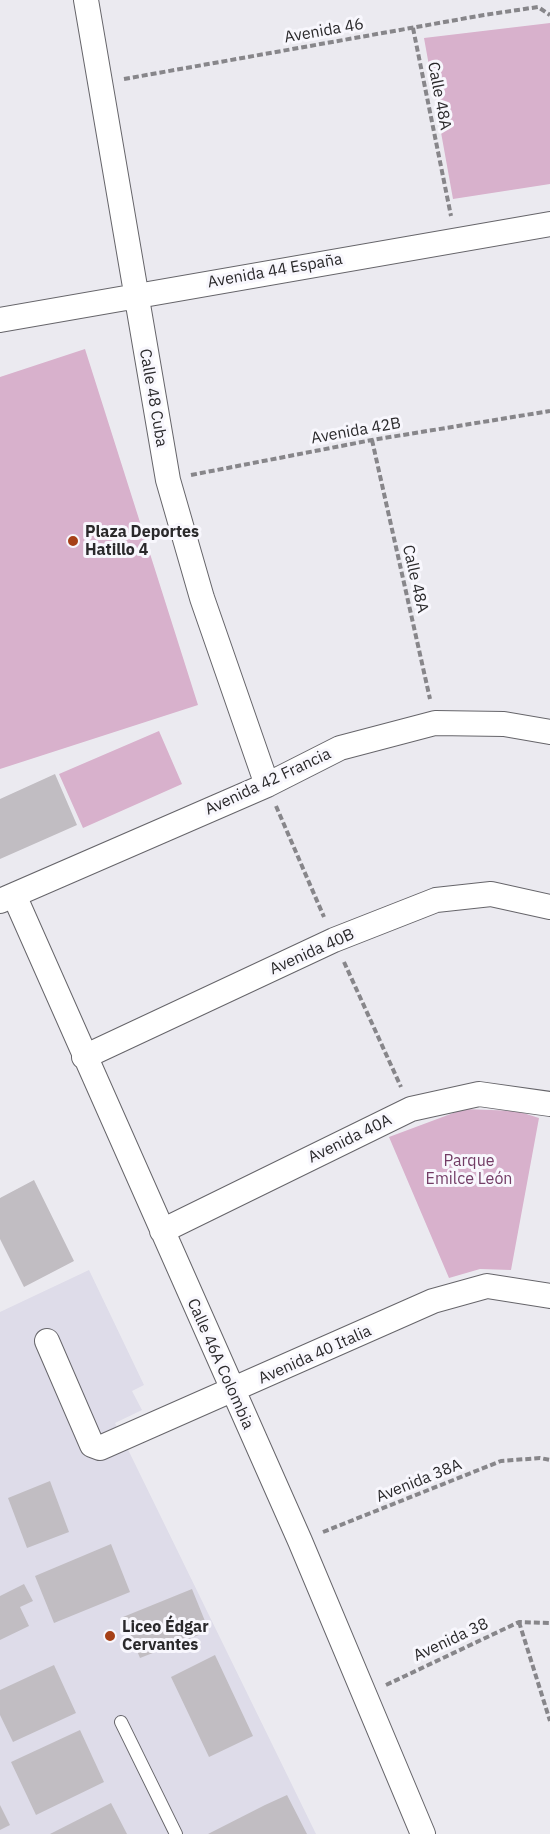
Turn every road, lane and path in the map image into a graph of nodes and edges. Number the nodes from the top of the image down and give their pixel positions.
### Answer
1 (86, 0) edge
2 (550, 15) edge
3 (413, 28) junction
4 (101, 83) junction
5 (550, 224) edge
6 (456, 240) junction
7 (135, 295) junction
8 (0, 320) edge
9 (550, 411) edge
10 (372, 440) junction
11 (168, 480) junction
12 (435, 723) junction
13 (550, 732) edge
14 (267, 785) junction
15 (7, 898) edge
16 (550, 907) edge
17 (84, 1057) junction
18 (550, 1104) edge
19 (162, 1231) junction
20 (550, 1296) edge
21 (47, 1341) dead end
22 (232, 1391) junction
23 (550, 1460) edge
24 (300, 1541) junction
25 (519, 1622) junction
26 (550, 1623) edge
27 (366, 1694) junction
28 (550, 1721) edge
29 (121, 1722) dead end
30 (176, 1834) edge
31 (423, 1834) edge

1 - 4 street, Calle 48 Cuba
2 - 3 path, Avenida 46
3 - 4 path, Avenida 46
3 - 6 path, Calle 48A
4 - 7 street, Calle 48 Cuba
5 - 6 street, Avenida 44 España
6 - 7 street, Avenida 44 España
7 - 8 street, Avenida 44 España
7 - 11 street, Calle 48 Cuba
9 - 10 path, Avenida 42B
10 - 11 path, Avenida 42B
10 - 12 path, Calle 48A
11 - 14 street, Calle 48 Cuba
12 - 13 street, Avenida 42 Francia
12 - 14 street, Avenida 42 Francia
14 - 15 street, Avenida 42 Francia
15 - 17 street, Calle 46A Colombia
16 - 17 street, Avenida 40B
17 - 19 street, Calle 46A Colombia
18 - 19 street, Avenida 40A
19 - 22 street, Calle 46A Colombia
20 - 22 street, Avenida 40 Italia
21 - 22 street, Avenida 40 Italia
22 - 24 street, Calle 46A Colombia
23 - 24 path, Avenida 38A
24 - 27 street, Calle 46A Colombia
25 - 26 path, Avenida 38
25 - 27 path, Avenida 38
25 - 28 path
27 - 31 street, Calle 46A Colombia
29 - 30 lane

